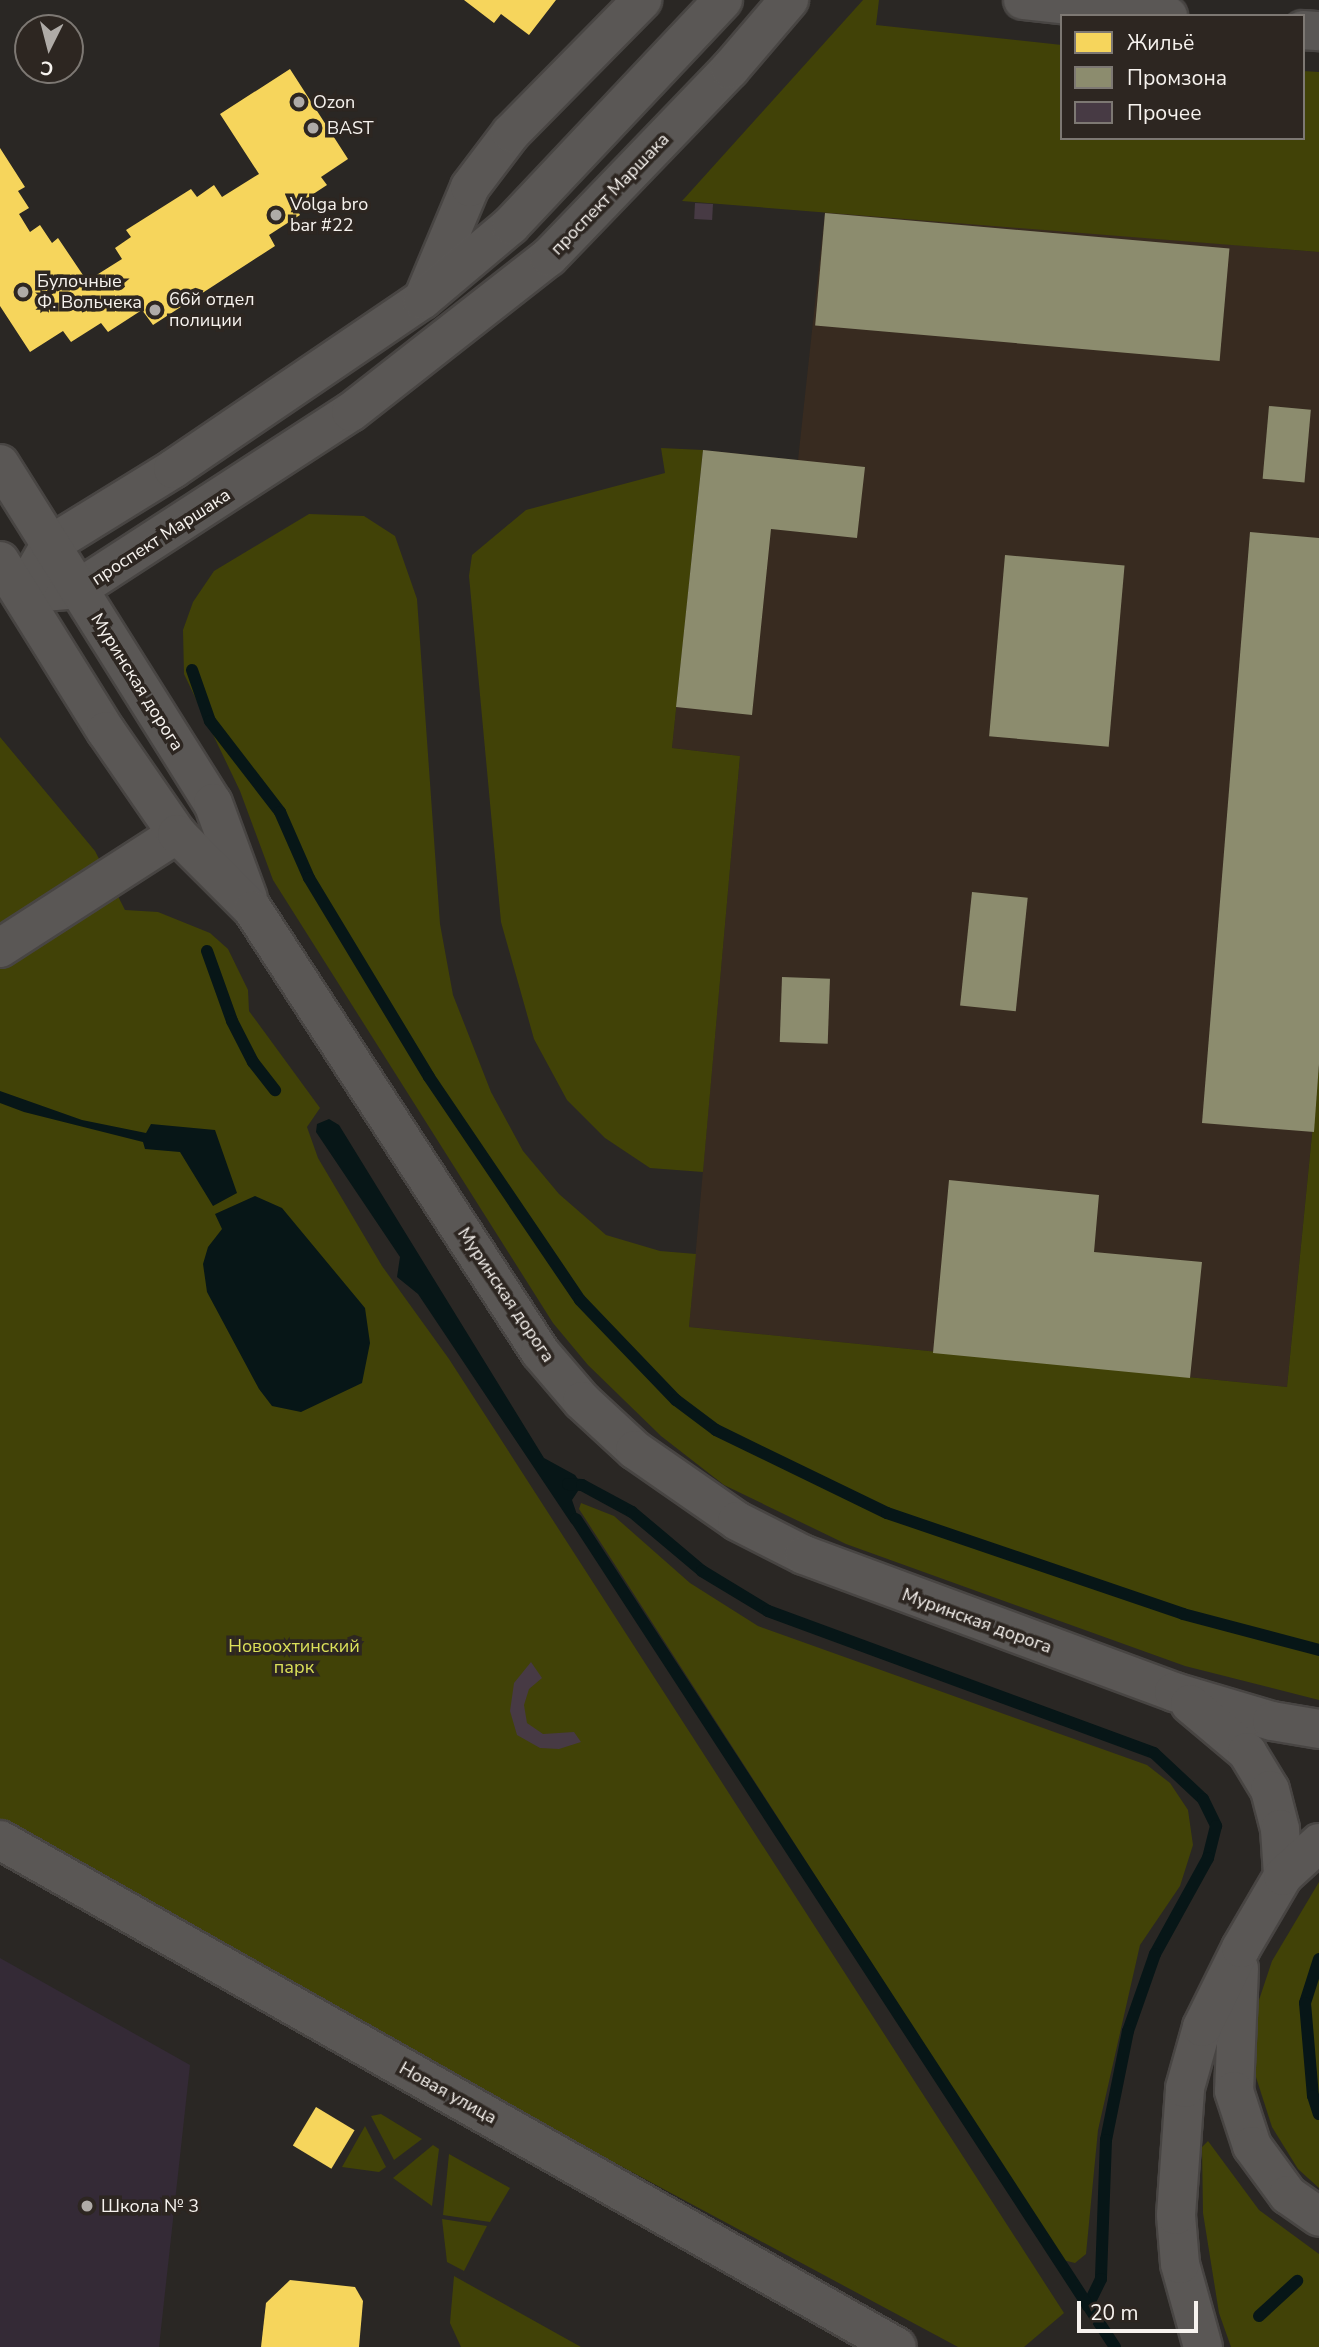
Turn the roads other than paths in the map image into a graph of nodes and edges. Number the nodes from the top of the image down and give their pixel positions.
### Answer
1 (642, 0) edge
2 (723, 0) edge
3 (789, 0) edge
4 (1023, 0) edge
5 (1150, 14) edge
6 (422, 300) junction
7 (0, 464) edge
8 (50, 545) junction
9 (0, 561) edge
10 (78, 589) junction
11 (22, 594) junction
12 (177, 834) junction
13 (253, 910) junction
14 (0, 948) edge
15 (1174, 1692) junction
16 (1319, 1729) edge
17 (0, 1840) edge
18 (1319, 1843) edge
19 (1283, 1876) junction
20 (1241, 1948) junction
21 (1319, 2217) edge
22 (897, 2347) edge
23 (1203, 2347) edge

1 - 6 street
2 - 6 street
3 - 10 street, проспект Маршака
4 - 5 street
6 - 8 street
7 - 8 street, Муринская дорога
8 - 10 street, Муринская дорога
8 - 11 street
9 - 11 street, Муринская дорога
10 - 11 street, проспект Маршака
10 - 13 street, Муринская дорога
11 - 12 street, Муринская дорога
12 - 13 street, Муринская дорога
12 - 14 street
13 - 15 street, Муринская дорога
15 - 16 street, Муринская дорога
15 - 19 street, Муринская дорога
17 - 22 street, Новая улица
18 - 19 street
19 - 20 street
20 - 21 street
20 - 23 street

